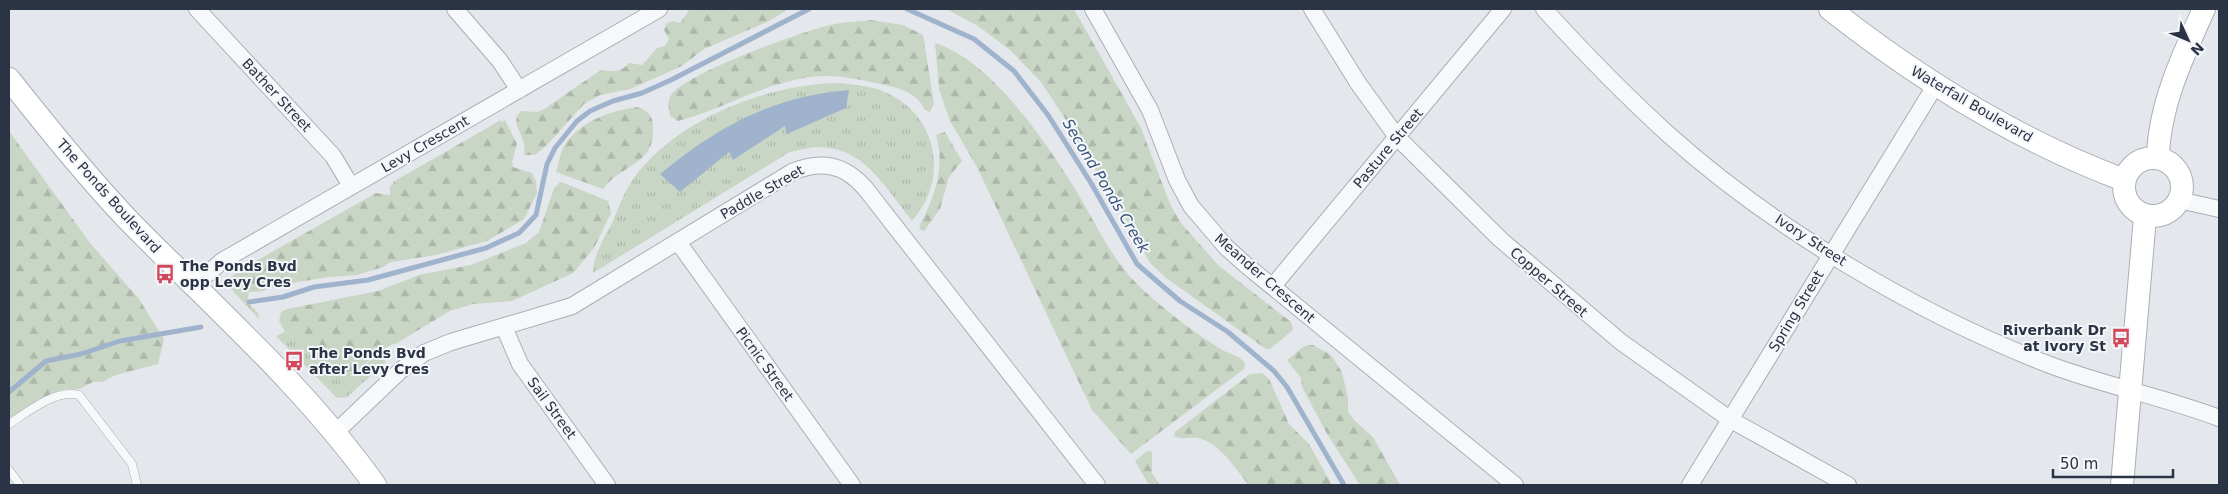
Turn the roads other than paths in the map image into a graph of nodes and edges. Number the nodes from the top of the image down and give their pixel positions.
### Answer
1 (197, 9) edge
2 (455, 9) edge
3 (659, 9) edge
4 (1093, 9) edge
5 (1312, 9) edge
6 (1503, 9) edge
7 (1544, 9) edge
8 (1830, 9) edge
9 (2204, 9) edge
10 (9, 79) edge
11 (1935, 86) junction
12 (519, 90) junction
13 (1397, 137) junction
14 (2158, 157) junction
15 (2124, 180) junction
16 (351, 186) junction
17 (2179, 200) junction
18 (2219, 208) edge
19 (2145, 217) junction
20 (678, 242) junction
21 (1831, 254) junction
22 (195, 285) junction
23 (1273, 286) junction
24 (504, 327) junction
25 (2131, 391) junction
26 (2219, 418) edge
27 (1731, 420) junction
28 (9, 424) edge
29 (336, 432) junction
30 (9, 470) edge
31 (20, 485) edge
32 (137, 485) edge
33 (375, 485) edge
34 (607, 485) edge
35 (852, 485) edge
36 (1097, 485) edge
37 (1515, 485) edge
38 (1690, 485) edge
39 (1848, 485) edge
40 (2122, 485) edge

1 - 16 street, Bather Street
2 - 12 street
3 - 12 street, Levy Crescent
4 - 23 street, Meander Crescent
5 - 13 street, Copper Street
6 - 13 street, Pasture Street
7 - 21 street, Ivory Street
8 - 11 street, Waterfall Boulevard
9 - 14 street
10 - 22 street, The Ponds Boulevard
11 - 15 street, Waterfall Boulevard
11 - 21 street, Spring Street
12 - 16 street, Levy Crescent
13 - 23 street, Pasture Street
13 - 27 street, Copper Street
14 - 15 street
14 - 17 street
15 - 19 street
16 - 22 street, Levy Crescent
17 - 18 street
17 - 19 street
19 - 25 street
20 - 24 street, Paddle Street
20 - 35 street, Picnic Street
20 - 36 street, Paddle Street
21 - 25 street, Ivory Street
21 - 27 street, Spring Street
22 - 29 street, The Ponds Boulevard
23 - 37 street, Meander Crescent
24 - 29 street, Paddle Street
24 - 34 street, Sail Street
25 - 26 street, Ivory Street
25 - 40 street
27 - 38 street, Spring Street
27 - 39 street, Copper Street
28 - 32 lane
29 - 33 street, The Ponds Boulevard
30 - 31 lane

